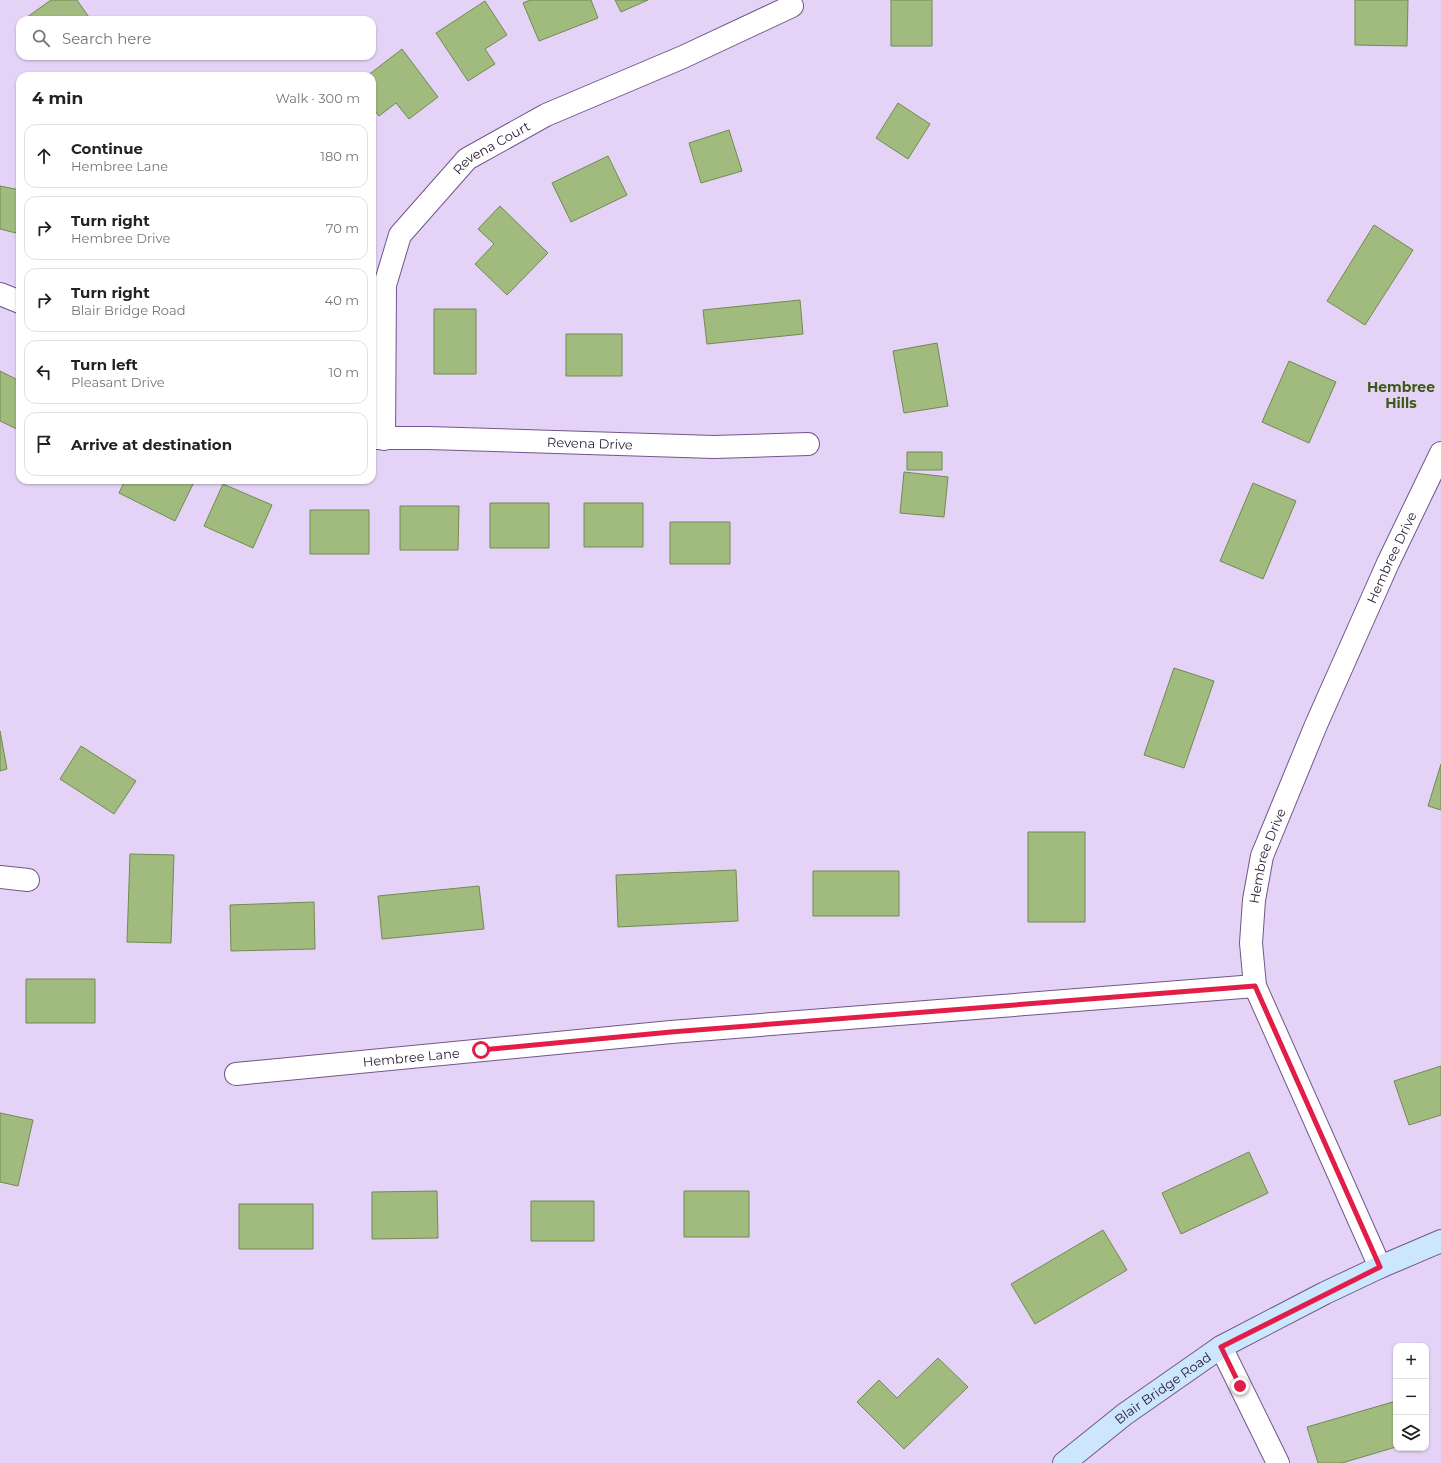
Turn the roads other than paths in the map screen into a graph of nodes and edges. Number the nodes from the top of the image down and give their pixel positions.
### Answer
1 (792, 6) dead end
2 (0, 294) edge
3 (16, 300) edge
4 (378, 438) edge
5 (808, 444) dead end
6 (1441, 453) edge
7 (0, 877) edge
8 (28, 880) dead end
9 (1255, 986) junction
10 (236, 1074) dead end
11 (1441, 1241) edge
12 (1380, 1267) junction
13 (1221, 1347) junction
14 (1064, 1463) edge
15 (1278, 1463) edge

1 - 4 street, Revena Court
2 - 3 street
4 - 5 street, Revena Drive
6 - 9 street, Hembree Drive
7 - 8 street
9 - 10 street, Hembree Lane
9 - 12 street, Hembree Drive
11 - 12 street, Blair Bridge Road
12 - 13 street, Blair Bridge Road
13 - 14 street, Blair Bridge Road
13 - 15 street

